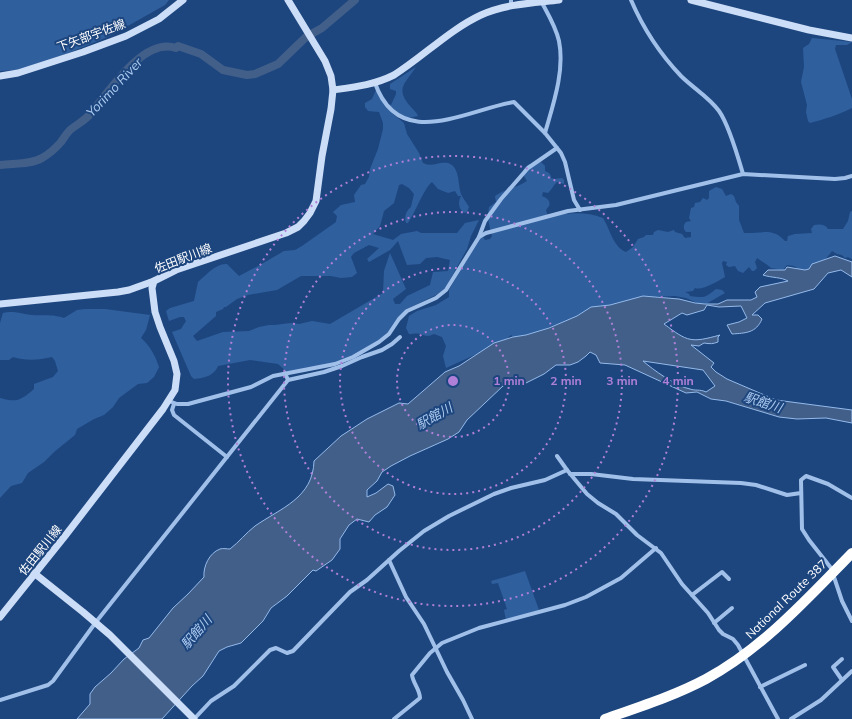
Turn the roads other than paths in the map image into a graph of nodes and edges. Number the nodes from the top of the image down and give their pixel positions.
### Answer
1 (183, 0) edge
2 (288, 0) edge
3 (559, 0) edge
4 (631, 0) edge
5 (691, 0) edge
6 (541, 1) edge
7 (511, 3) edge
8 (852, 38) edge
9 (0, 76) edge
10 (375, 83) junction
11 (333, 90) junction
12 (545, 133) junction
13 (557, 148) junction
14 (743, 174) junction
15 (852, 176) edge
16 (580, 210) junction
17 (479, 237) junction
18 (154, 280) junction
19 (0, 304) edge
20 (400, 337) dead end
21 (285, 373) junction
22 (288, 380) junction
23 (172, 403) junction
24 (557, 456) dead end
25 (227, 457) junction
26 (568, 472) junction
27 (801, 493) junction
28 (852, 498) edge
29 (656, 548) junction
30 (852, 552) edge
31 (389, 560) junction
32 (833, 572) junction
33 (34, 573) junction
34 (730, 579) dead end
35 (692, 595) junction
36 (732, 608) dead end
37 (0, 617) edge
38 (852, 621) edge
39 (96, 622) junction
40 (714, 623) junction
41 (435, 647) junction
42 (744, 655) junction
43 (842, 659) dead end
44 (805, 665) dead end
45 (852, 671) edge
46 (842, 680) junction
47 (760, 687) junction
48 (0, 700) edge
49 (627, 711) junction
50 (193, 718) edge
51 (394, 719) edge
52 (472, 719) edge
53 (595, 719) edge
54 (605, 719) edge
55 (778, 719) edge
56 (791, 719) edge

1 - 9 main road, 下矢部宇佐線
2 - 11 main road, 佐田駅川線
3 - 6 main road
4 - 14 street
5 - 8 main road
6 - 7 main road
6 - 12 street
7 - 10 main road
10 - 11 main road
10 - 12 street
11 - 18 main road, 佐田駅川線
12 - 13 street
13 - 16 street
13 - 17 street
14 - 15 street
14 - 16 street
16 - 17 street
17 - 21 street
18 - 19 main road
18 - 23 main road, 佐田駅川線
20 - 22 street
21 - 22 street
21 - 23 street
22 - 25 street
23 - 25 street
23 - 33 main road, 佐田駅川線
24 - 26 street
25 - 39 street
26 - 27 street
26 - 29 street
26 - 31 street
27 - 28 street
27 - 32 street
29 - 35 street
29 - 41 street
30 - 32 highway, National Route 387
31 - 41 street
31 - 50 street
32 - 38 street
32 - 42 highway, National Route 387
33 - 37 main road, 佐田駅川線
33 - 39 main road
34 - 35 street
35 - 40 street
36 - 40 street
39 - 48 street
39 - 50 main road
40 - 42 street
41 - 51 street
41 - 52 street
42 - 47 street
42 - 49 highway, National Route 387
43 - 46 street
44 - 47 street
45 - 46 street
46 - 56 street
47 - 55 street
49 - 53 highway, National Route 387
49 - 54 highway, National Route 387

